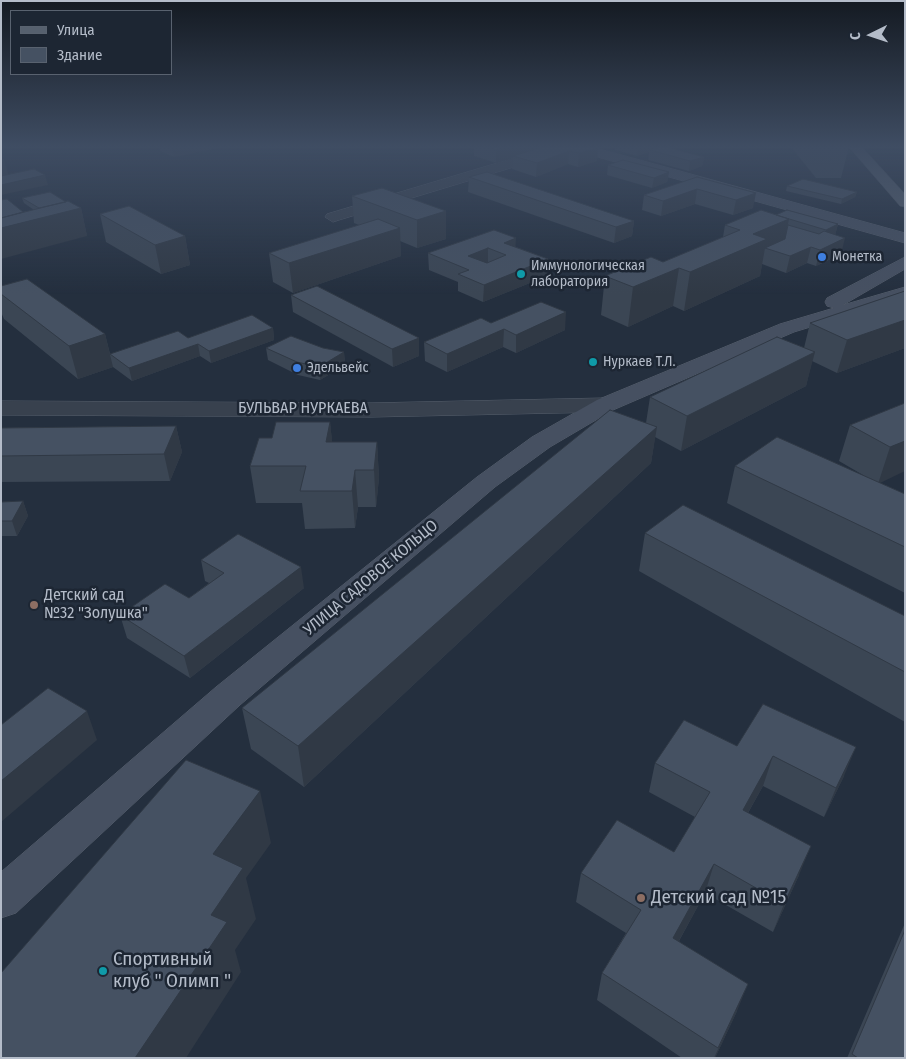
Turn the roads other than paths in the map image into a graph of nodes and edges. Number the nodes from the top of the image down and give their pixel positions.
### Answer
1 (404, 195) edge
2 (746, 195) edge
3 (790, 208) junction
4 (333, 217) dead end
5 (905, 238) edge
6 (905, 244) edge
7 (905, 262) edge
8 (905, 292) edge
9 (787, 328) junction
10 (605, 405) junction
11 (1, 408) edge
12 (1, 424) edge
13 (566, 425) junction
14 (1, 899) edge

1 - 4 street
2 - 3 main road
3 - 5 main road
3 - 6 main road
7 - 9 main road, УЛИЦА САДОВОЕ КОЛЬЦО
8 - 9 main road, УЛИЦА САДОВОЕ КОЛЬЦО
9 - 10 main road, УЛИЦА САДОВОЕ КОЛЬЦО
10 - 11 street, БУЛЬВАР НУРКАЕВА
10 - 13 main road, УЛИЦА САДОВОЕ КОЛЬЦО
12 - 13 street, БУЛЬВАР НУРКАЕВА
13 - 14 main road, УЛИЦА САДОВОЕ КОЛЬЦО

